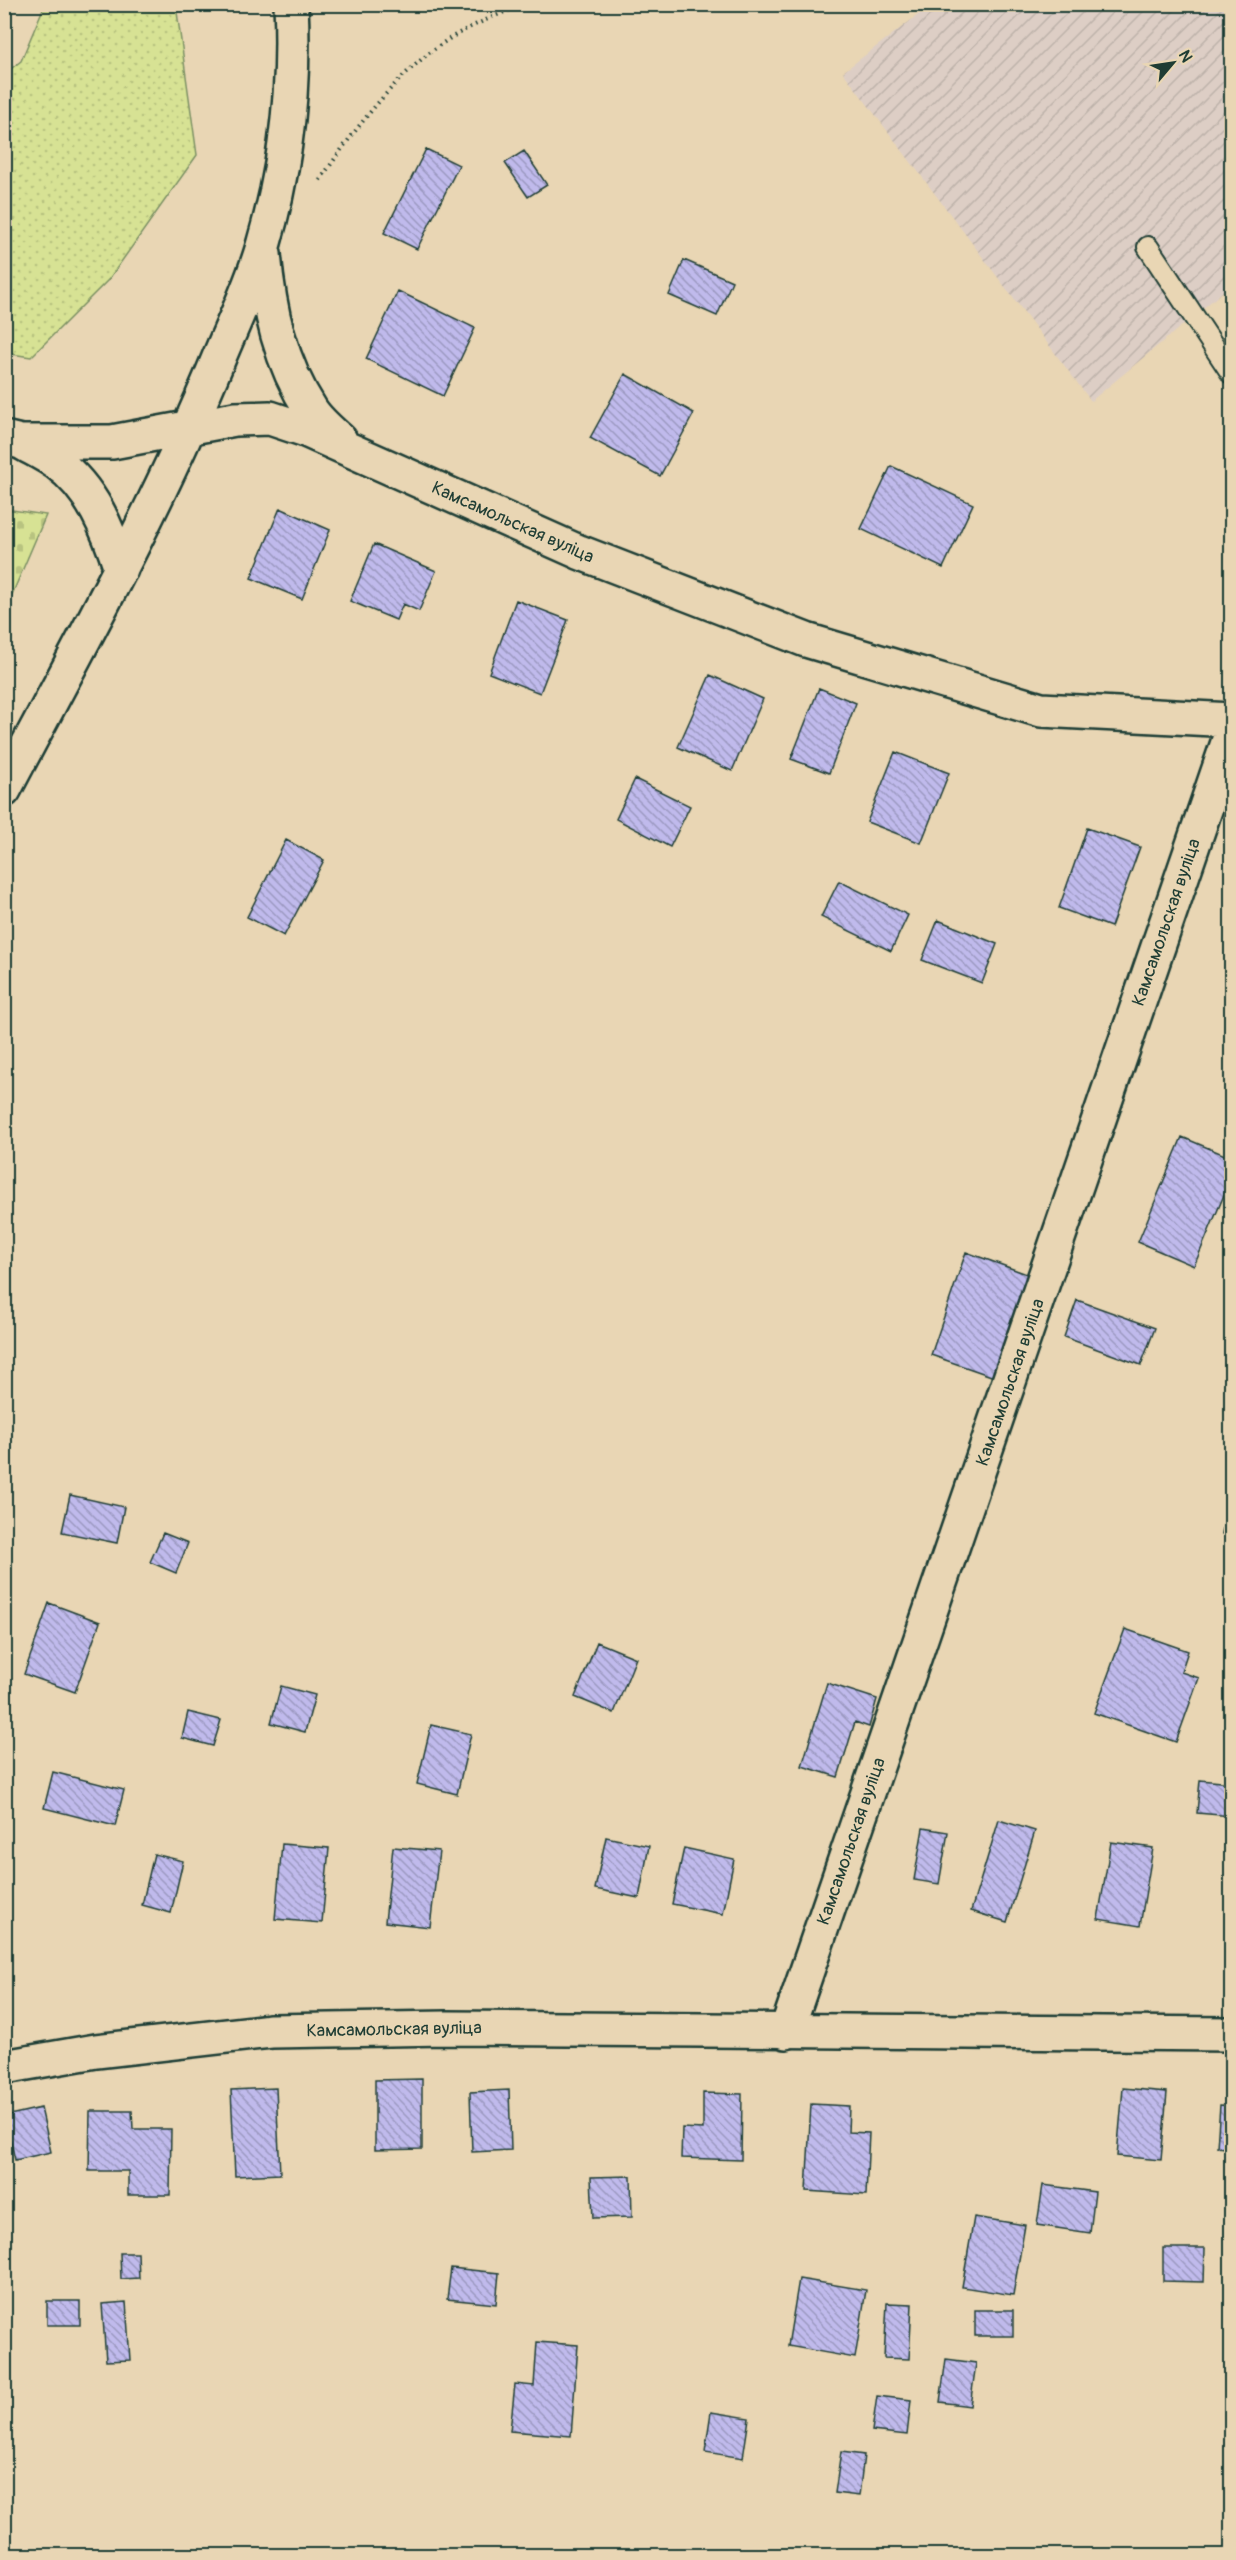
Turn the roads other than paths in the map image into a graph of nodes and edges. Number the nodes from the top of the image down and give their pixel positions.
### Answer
1 (291, 4) edge
2 (263, 247) junction
3 (1148, 247) dead end
4 (1232, 374) edge
5 (190, 428) junction
6 (13, 440) edge
7 (348, 449) junction
8 (121, 569) junction
9 (1232, 720) edge
10 (1232, 730) edge
11 (4, 790) edge
12 (786, 2032) junction
13 (1232, 2034) edge
14 (4, 2067) edge

1 - 2 street
2 - 5 street
2 - 7 street
3 - 4 lane
5 - 6 street, Камсамольская вуліца
5 - 7 street, Камсамольская вуліца
5 - 8 street
6 - 8 street
7 - 9 street, Камсамольская вуліца
8 - 11 street
10 - 12 street, Камсамольская вуліца
12 - 13 street, Камсамольская вуліца
12 - 14 street, Камсамольская вуліца

